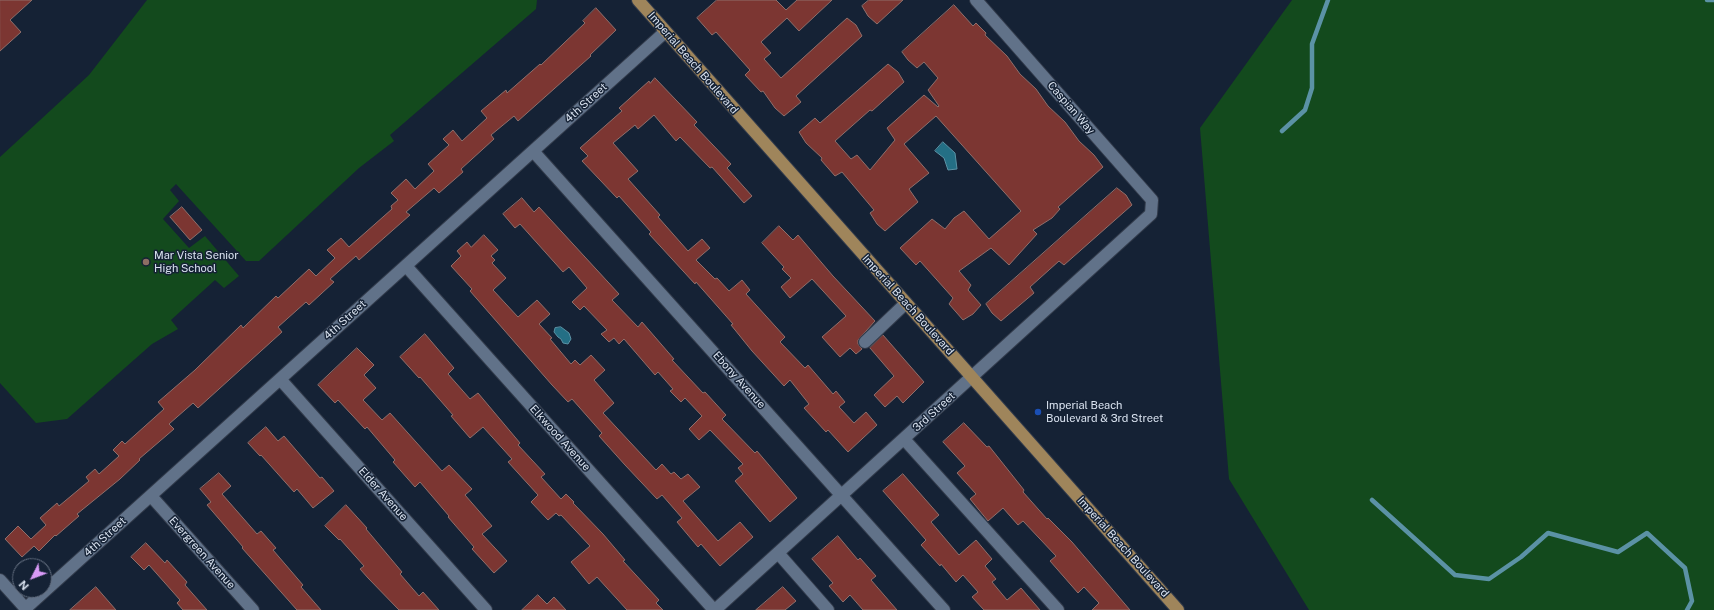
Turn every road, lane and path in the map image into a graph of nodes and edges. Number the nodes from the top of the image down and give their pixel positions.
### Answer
1 (638, 0) edge
2 (978, 2) edge
3 (665, 32) junction
4 (533, 151) junction
5 (1151, 214) joint
6 (406, 266) junction
7 (906, 303) junction
8 (865, 342) dead end
9 (972, 378) junction
10 (280, 379) junction
11 (904, 439) junction
12 (151, 496) junction
13 (842, 496) junction
14 (778, 553) junction
15 (0, 580) edge
16 (26, 609) edge
17 (254, 610) edge
18 (486, 610) edge
19 (715, 610) edge
20 (828, 610) edge
21 (944, 610) edge
22 (1058, 610) edge
23 (1178, 610) edge

1 - 3 main road, Imperial Beach Boulevard
2 - 5 street, Caspian Way
3 - 4 street, 4th Street
3 - 7 main road, Imperial Beach Boulevard
4 - 6 street, 4th Street
4 - 13 street, Ebony Avenue
5 - 9 street, 3rd Street
6 - 10 street, 4th Street
6 - 19 street, Elkwood Avenue
7 - 8 street
7 - 9 main road, Imperial Beach Boulevard
9 - 11 street, 3rd Street
9 - 23 main road, Imperial Beach Boulevard
10 - 12 street, 4th Street
10 - 18 street, Elder Avenue
11 - 13 street, 3rd Street
11 - 22 street
12 - 16 street, 4th Street
12 - 17 street, Evergreen Avenue
13 - 14 street, 3rd Street
13 - 21 street, Ebony Avenue
14 - 19 street, 3rd Street
14 - 20 street
15 - 16 street

